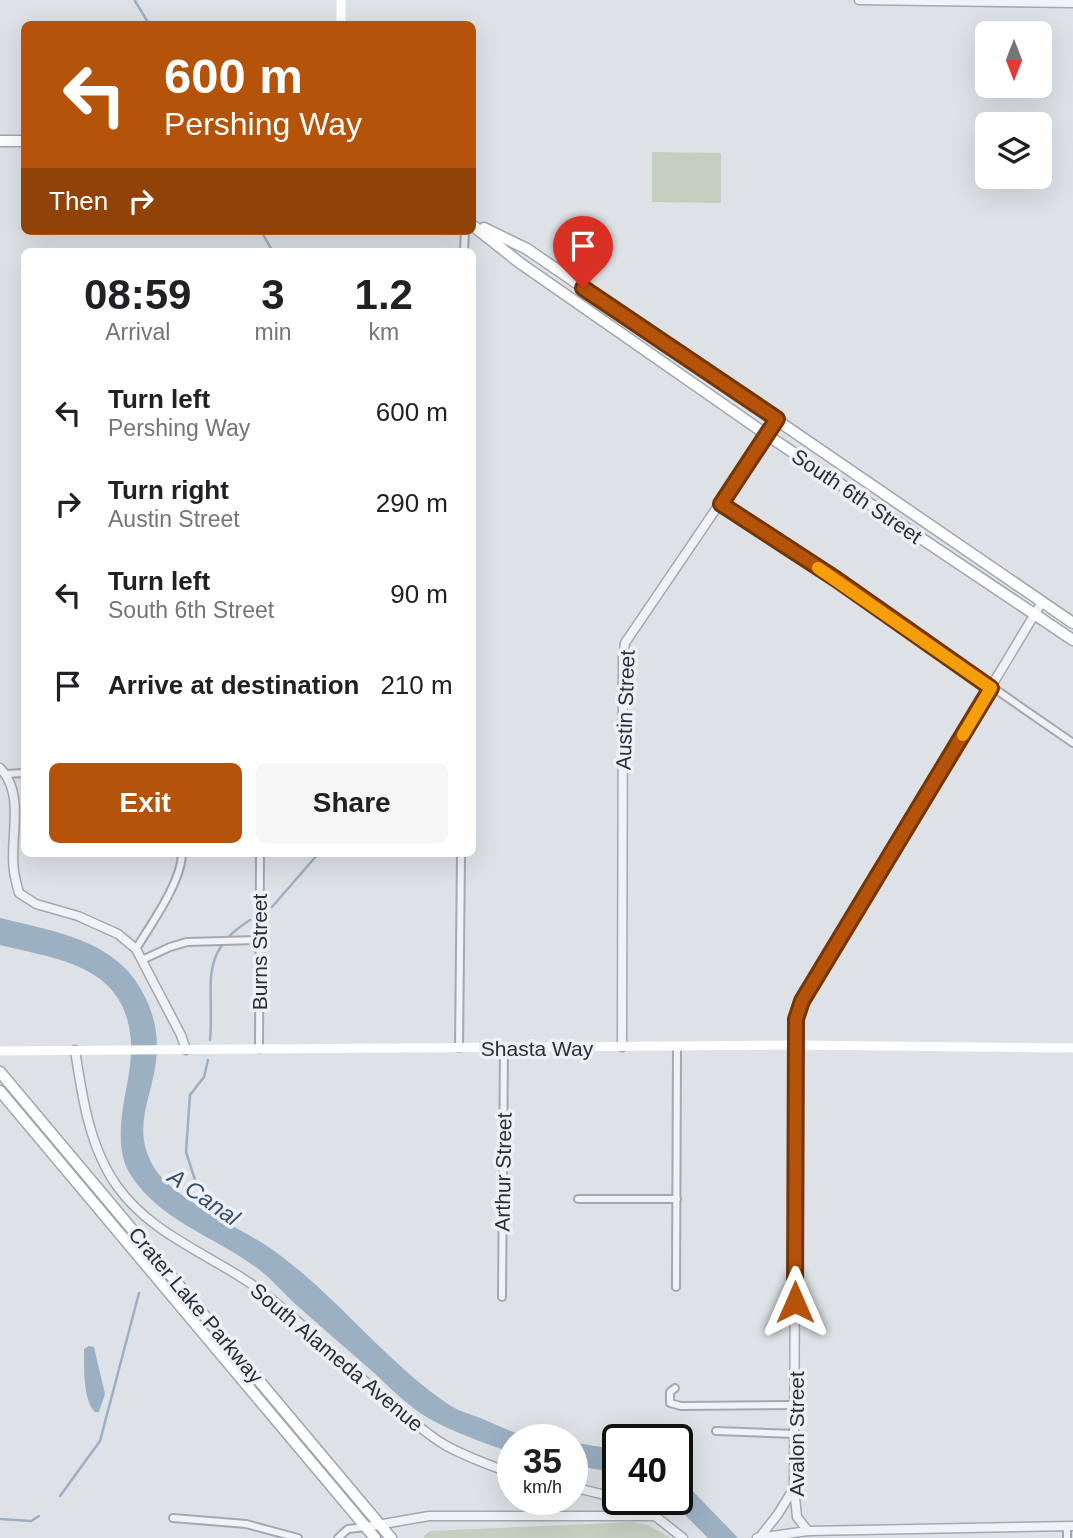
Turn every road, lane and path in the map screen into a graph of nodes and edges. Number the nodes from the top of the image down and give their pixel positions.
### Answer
1 (341, 0) edge
2 (859, 0) edge
3 (1026, 2) edge
4 (1073, 3) edge
5 (341, 21) edge
6 (0, 141) edge
7 (21, 141) edge
8 (476, 226) edge
9 (476, 227) edge
10 (777, 419) junction
11 (767, 435) junction
12 (721, 504) junction
13 (1042, 602) junction
14 (1035, 615) junction
15 (1073, 623) edge
16 (1073, 640) edge
17 (991, 688) junction
18 (1073, 743) edge
19 (3, 771) edge
20 (21, 773) edge
21 (182, 857) edge
22 (260, 857) edge
23 (461, 857) edge
24 (258, 940) junction
25 (136, 949) junction
26 (142, 960) junction
27 (795, 1045) junction
28 (622, 1047) junction
29 (677, 1047) junction
30 (459, 1048) junction
31 (504, 1048) junction
32 (1073, 1048) edge
33 (259, 1049) junction
34 (75, 1050) junction
35 (186, 1050) junction
36 (0, 1051) edge
37 (0, 1072) edge
38 (0, 1091) edge
39 (578, 1199) dead end
40 (677, 1199) junction
41 (676, 1287) dead end
42 (502, 1297) dead end
43 (676, 1388) dead end
44 (795, 1405) junction
45 (716, 1431) dead end
46 (794, 1434) junction
47 (497, 1468) edge
48 (794, 1488) junction
49 (654, 1516) joint
50 (173, 1518) dead end
51 (380, 1524) junction
52 (1070, 1526) edge
53 (366, 1527) junction
54 (808, 1531) junction
55 (298, 1538) edge
56 (338, 1538) edge
57 (375, 1538) edge
58 (391, 1538) edge
59 (684, 1538) edge
60 (758, 1538) edge
61 (1067, 1538) edge

1 - 5 main road
2 - 3 street
3 - 4 street
6 - 7 main road
8 - 10 main road, South 6th Street
9 - 11 main road, South 6th Street
10 - 11 street, Austin Street
10 - 13 main road, South 6th Street
11 - 12 street, Austin Street
11 - 14 main road, South 6th Street
12 - 17 street
12 - 28 street, Austin Street
13 - 14 street, Avalon Street
13 - 15 main road, South 6th Street
14 - 16 main road, South 6th Street
14 - 17 street, Avalon Street
17 - 18 street
17 - 27 street, Avalon Street
19 - 20 street
19 - 25 street
21 - 25 street
22 - 24 street, Burns Street
23 - 30 street
24 - 26 street
24 - 33 street, Burns Street
25 - 26 street
26 - 35 street
27 - 29 main road, Shasta Way
27 - 32 main road, Shasta Way
27 - 44 street, Avalon Street
28 - 29 main road, Shasta Way
28 - 31 main road, Shasta Way
29 - 40 street
30 - 31 main road, Shasta Way
30 - 33 main road, Shasta Way
31 - 42 street, Arthur Street
33 - 35 main road, Shasta Way
34 - 35 main road, Shasta Way
34 - 36 main road, Shasta Way
34 - 47 street, South Alameda Avenue
37 - 51 main road, Crater Lake Parkway
38 - 53 main road, Crater Lake Parkway
39 - 40 street
40 - 41 street
43 - 44 street
44 - 46 street, Avalon Street
45 - 46 street
46 - 48 street, Avalon Street
48 - 54 street, Avalon Street
48 - 60 street
49 - 51 street
49 - 59 street
50 - 55 street
51 - 53 street
51 - 58 main road, Crater Lake Parkway
52 - 54 street
52 - 61 street
53 - 56 street
53 - 57 main road, Crater Lake Parkway
54 - 60 street

